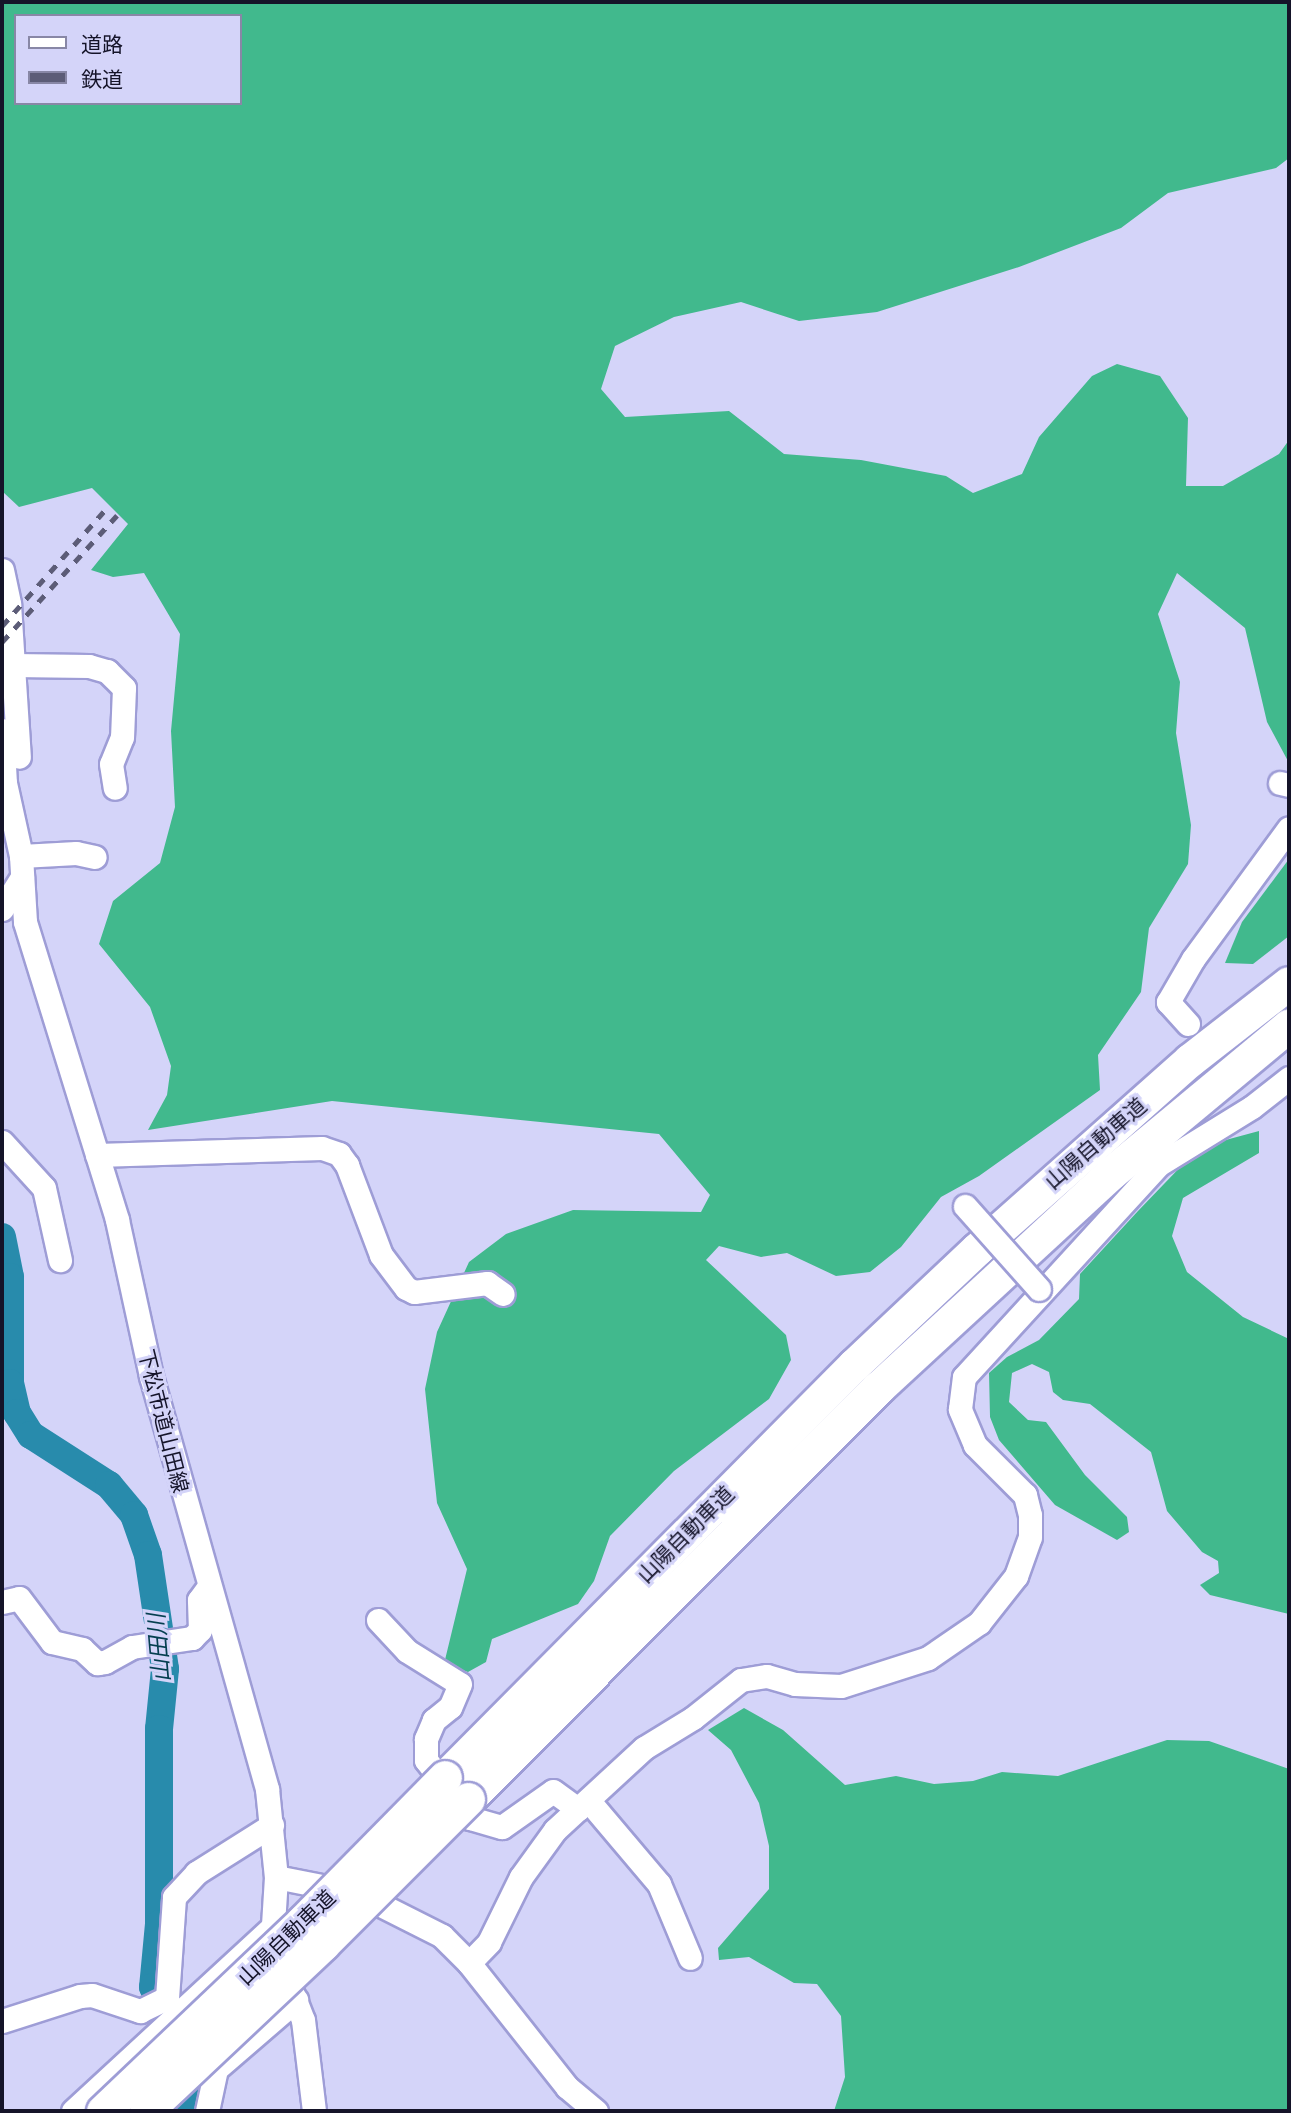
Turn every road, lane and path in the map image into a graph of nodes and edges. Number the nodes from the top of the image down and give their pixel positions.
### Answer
1 (2, 570) edge
2 (13, 665) junction
3 (2, 730) edge
4 (115, 788) dead end
5 (12, 814) junction
6 (1289, 828) edge
7 (94, 857) dead end
8 (15, 868) edge
9 (2, 909) edge
10 (1289, 983) edge
11 (1188, 1024) dead end
12 (1289, 1025) edge
13 (1289, 1078) edge
14 (1235, 1085) dead end
15 (1252, 1107) junction
16 (2, 1142) edge
17 (97, 1155) junction
18 (965, 1206) dead end
19 (60, 1259) dead end
20 (1042, 1290) junction
21 (503, 1294) dead end
22 (208, 1586) junction
23 (2, 1602) edge
24 (378, 1620) dead end
25 (456, 1788) junction
26 (583, 1804) junction
27 (272, 1825) junction
28 (276, 1877) junction
29 (271, 1928) junction
30 (690, 1958) dead end
31 (469, 1963) junction
32 (296, 2000) junction
33 (164, 2006) junction
34 (2, 2021) edge
35 (216, 2069) junction
36 (73, 2111) edge
37 (103, 2111) edge
38 (146, 2111) edge
39 (207, 2111) edge
40 (314, 2111) edge
41 (596, 2111) edge

1 - 2 street
2 - 4 street
2 - 5 street
3 - 5 street, 下松市道山田線
5 - 8 street, 下松市道山田線
6 - 11 street
7 - 8 street
8 - 9 street
8 - 17 street, 下松市道山田線
10 - 25 highway, 山陽自動車道
12 - 25 highway, 山陽自動車道
13 - 15 street
14 - 15 street
15 - 20 street
16 - 19 street
17 - 21 street
17 - 22 street, 下松市道山田線
18 - 20 street, bridge
20 - 26 street
22 - 23 street
22 - 27 street, 下松市道山田線
24 - 26 street
25 - 37 highway, 山陽自動車道, bridge
25 - 38 highway, 山陽自動車道, bridge
26 - 30 street
26 - 31 street
27 - 28 street, 下松市道山田線
27 - 33 street
28 - 29 street, 下松市道山田線
28 - 31 street
29 - 32 street, 下松市道山田線
29 - 33 street
31 - 41 street
32 - 35 street
32 - 40 street, 下松市道山田線
33 - 34 street
33 - 35 street
33 - 36 street
35 - 39 street

